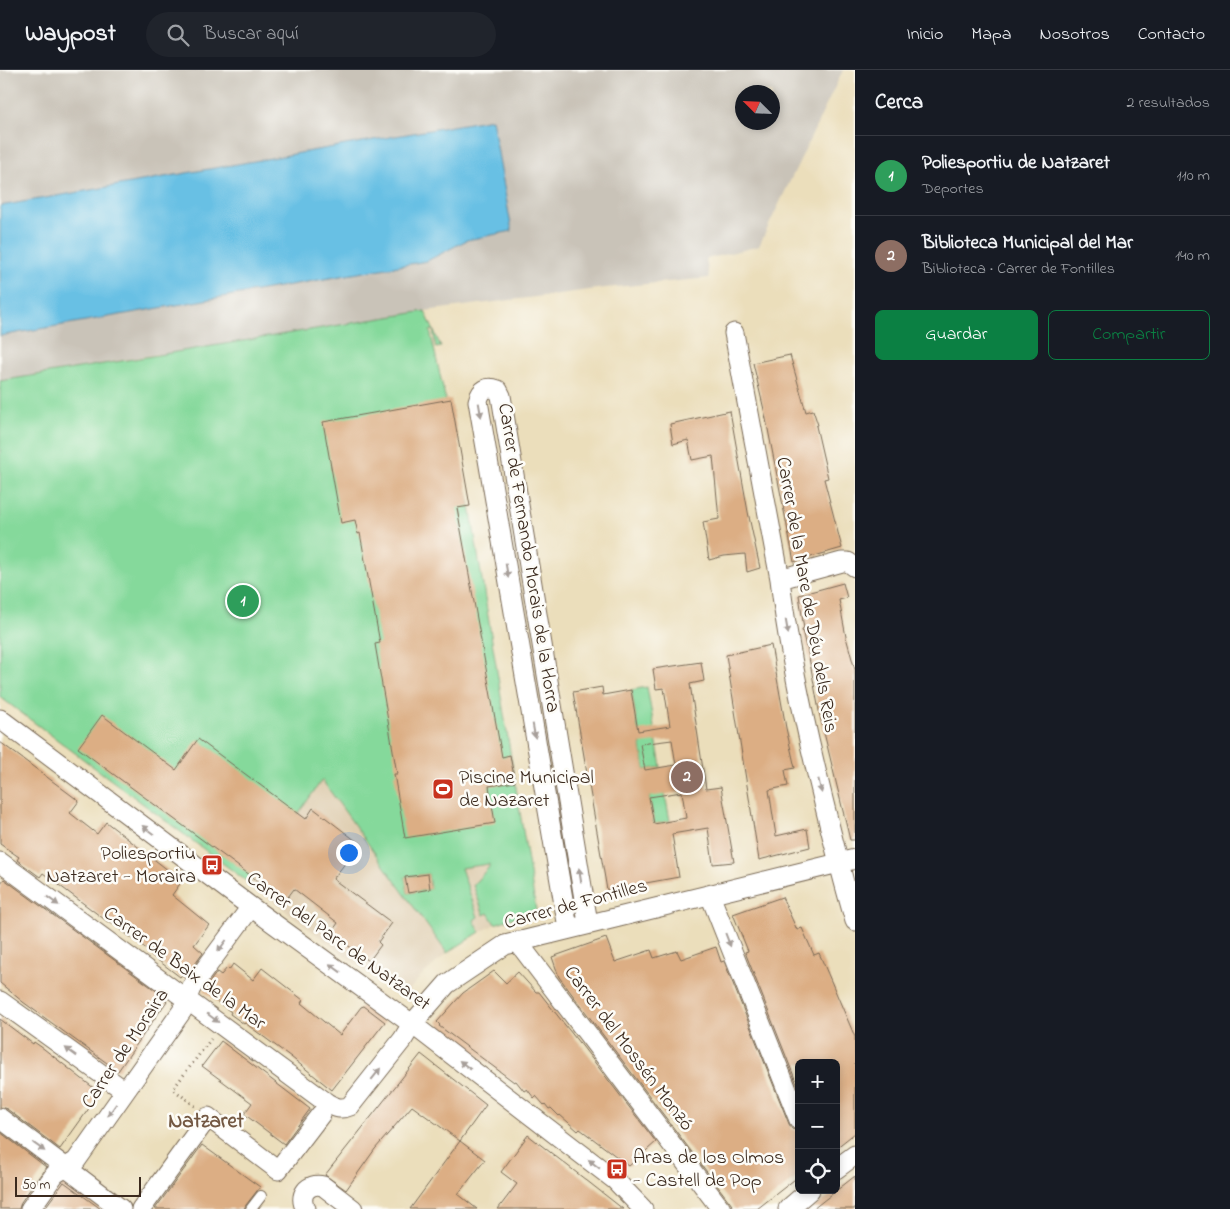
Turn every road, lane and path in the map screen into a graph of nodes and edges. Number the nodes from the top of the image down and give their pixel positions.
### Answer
1 (734, 333) dead end
2 (855, 567) edge
3 (780, 579) junction
4 (0, 720) edge
5 (847, 861) edge
6 (0, 862) edge
7 (710, 894) junction
8 (251, 908) junction
9 (855, 921) edge
10 (588, 923) junction
11 (568, 928) junction
12 (516, 941) junction
13 (188, 999) junction
14 (0, 1001) edge
15 (412, 1024) junction
16 (214, 1034) dead end
17 (125, 1091) junction
18 (343, 1109) joint
19 (795, 1110) edge
20 (321, 1114) dead end
21 (208, 1117) junction
22 (0, 1118) edge
23 (855, 1155) edge
24 (840, 1166) edge
25 (66, 1168) junction
26 (805, 1194) edge
27 (262, 1196) dead end
28 (30, 1209) edge
29 (121, 1209) edge
30 (140, 1209) edge
31 (251, 1209) edge
32 (306, 1209) edge
33 (353, 1209) edge
34 (642, 1209) edge
35 (721, 1209) edge
36 (788, 1209) edge

1 - 3 street, Carrer de la Mare de Déu dels Reis
2 - 3 street
3 -> 5 street, Carrer de la Mare de Déu dels Reis
8 -> 4 street, Carrer del Parc de Natzaret
5 - 7 street, Carrer de Fontilles
5 - 9 street, Carrer de la Mare de Déu dels Reis
6 -> 13 street, Carrer de Baix de la Mar
7 - 10 street, Carrer de Fontilles
7 -> 19 street
8 -> 13 street, Carrer de Moraira
15 -> 8 street, Carrer del Parc de Natzaret
10 - 11 street, Carrer de Fontilles
10 -> 11 street, Carrer de Fernando Morais de la Horra
11 - 12 street, Carrer de Fontilles
12 - 15 street, Carrer de Fontilles
12 - 35 street, Carrer del Mossén Monzó
13 - 17 street, Carrer de Moraira
13 -> 18 street, Carrer de Baix de la Mar
17 -> 14 street
18 -> 15 street, Carrer de Fontilles
34 -> 15 street, Carrer del Parc de Natzaret
16 - 21 path
17 -> 25 street, Carrer de Moraira
20 - 21 street
21 - 30 street
22 -> 25 street
23 - 24 street
25 - 28 street, Carrer de Moraira
25 - 29 street
26 - 36 street
27 - 31 lane
32 - 33 street

